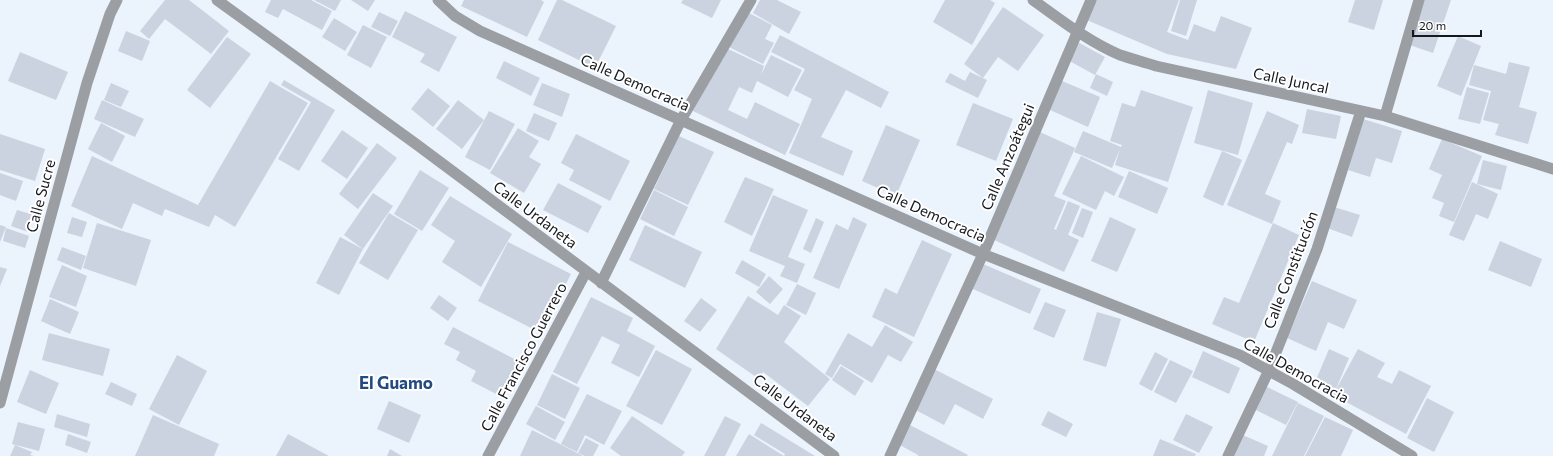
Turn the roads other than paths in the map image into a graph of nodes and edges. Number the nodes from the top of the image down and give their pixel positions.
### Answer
1 (117, 0) edge
2 (217, 0) edge
3 (438, 0) edge
4 (751, 0) edge
5 (1033, 0) edge
6 (1091, 0) edge
7 (1419, 0) edge
8 (1078, 32) junction
9 (1361, 111) junction
10 (1385, 116) junction
11 (681, 120) junction
12 (1553, 169) edge
13 (983, 254) junction
14 (586, 272) junction
15 (601, 283) junction
16 (1269, 370) junction
17 (0, 403) edge
18 (488, 456) edge
19 (834, 456) edge
20 (890, 456) edge
21 (1228, 456) edge
22 (1412, 456) edge

1 - 17 street, Calle Sucre
2 - 14 street, Calle Urdaneta
3 - 11 street, Calle Democracia
4 - 11 street
5 - 8 street, Calle Juncal
6 - 8 street, Calle Anzoátegui
7 - 10 street
8 - 9 street, Calle Juncal
8 - 13 street, Calle Anzoátegui
9 - 10 street, Calle Juncal
9 - 16 street, Calle Constitución
10 - 12 street, Calle Juncal
11 - 13 street, Calle Democracia
11 - 15 street
13 - 16 street, Calle Democracia
13 - 20 street, Calle Anzoátegui
14 - 15 street, Calle Urdaneta
14 - 18 street, Calle Francisco Guerrero
15 - 19 street, Calle Urdaneta
16 - 21 street, Calle Constitución
16 - 22 street, Calle Democracia

